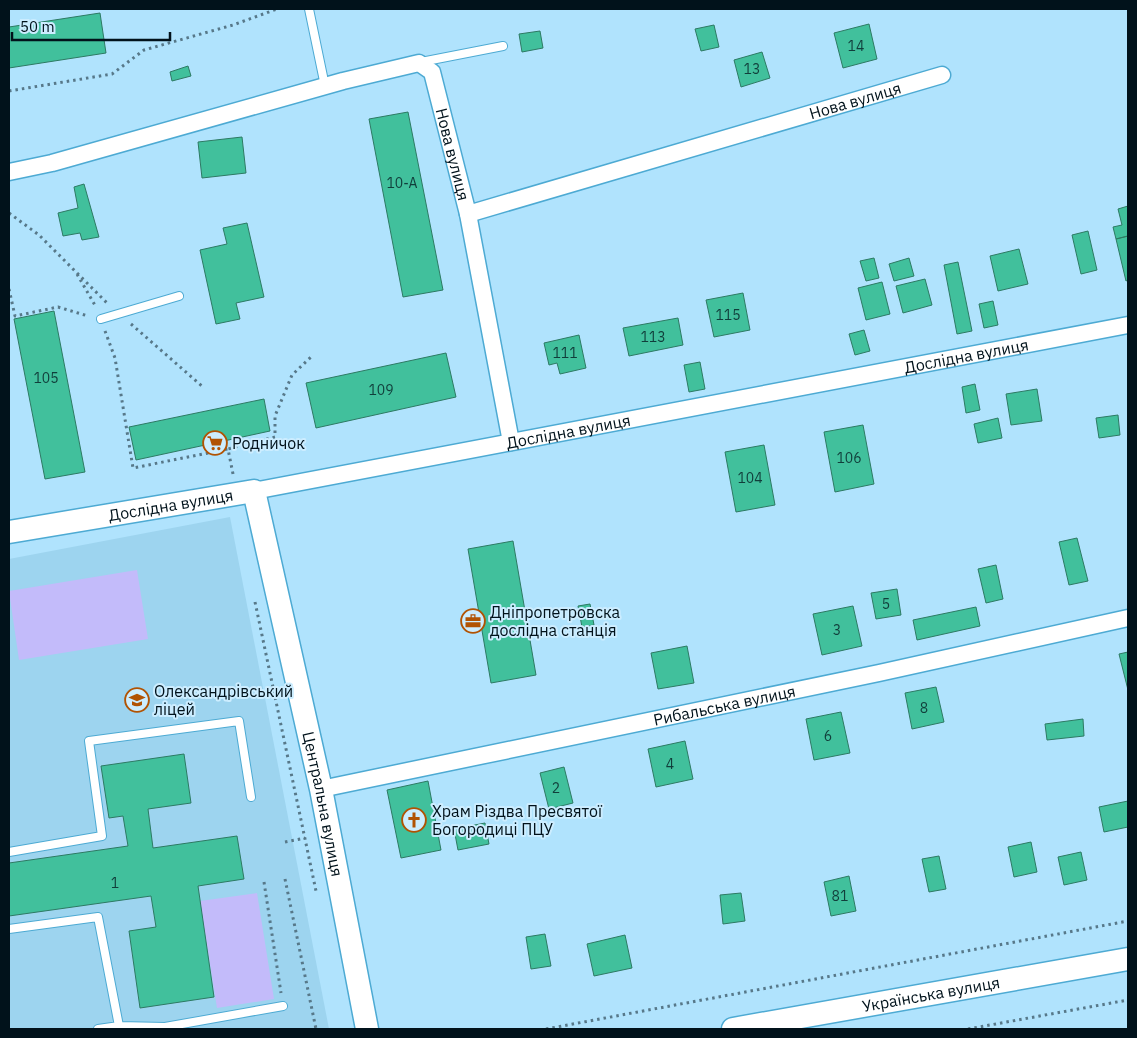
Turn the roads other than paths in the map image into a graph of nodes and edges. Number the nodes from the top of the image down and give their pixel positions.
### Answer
1 (309, 9) edge
2 (503, 46) dead end
3 (419, 63) junction
4 (942, 75) dead end
5 (325, 86) junction
6 (9, 172) edge
7 (468, 214) junction
8 (179, 296) dead end
9 (101, 319) road end
10 (1128, 325) edge
11 (511, 442) junction
12 (246, 492) junction
13 (9, 532) edge
14 (1128, 618) edge
15 (321, 789) junction
16 (252, 796) dead end
17 (9, 852) edge
18 (9, 929) edge
19 (1128, 959) edge
20 (283, 1006) road end
21 (119, 1026) junction
22 (98, 1029) edge
23 (367, 1029) edge
24 (733, 1029) edge

1 - 5 lane
2 - 3 lane
3 - 5 street
3 - 7 street, Нова вулиця
4 - 7 street, Нова вулиця
5 - 6 street
7 - 11 street
8 - 9 lane
10 - 11 street, Дослідна вулиця
11 - 12 street, Дослідна вулиця
12 - 13 street, Дослідна вулиця
12 - 15 street, Центральна вулиця
14 - 15 street, Рибальська вулиця
15 - 23 street, Центральна вулиця
16 - 17 lane
18 - 21 lane
19 - 24 street, Українська вулиця
20 - 21 lane
21 - 22 lane

